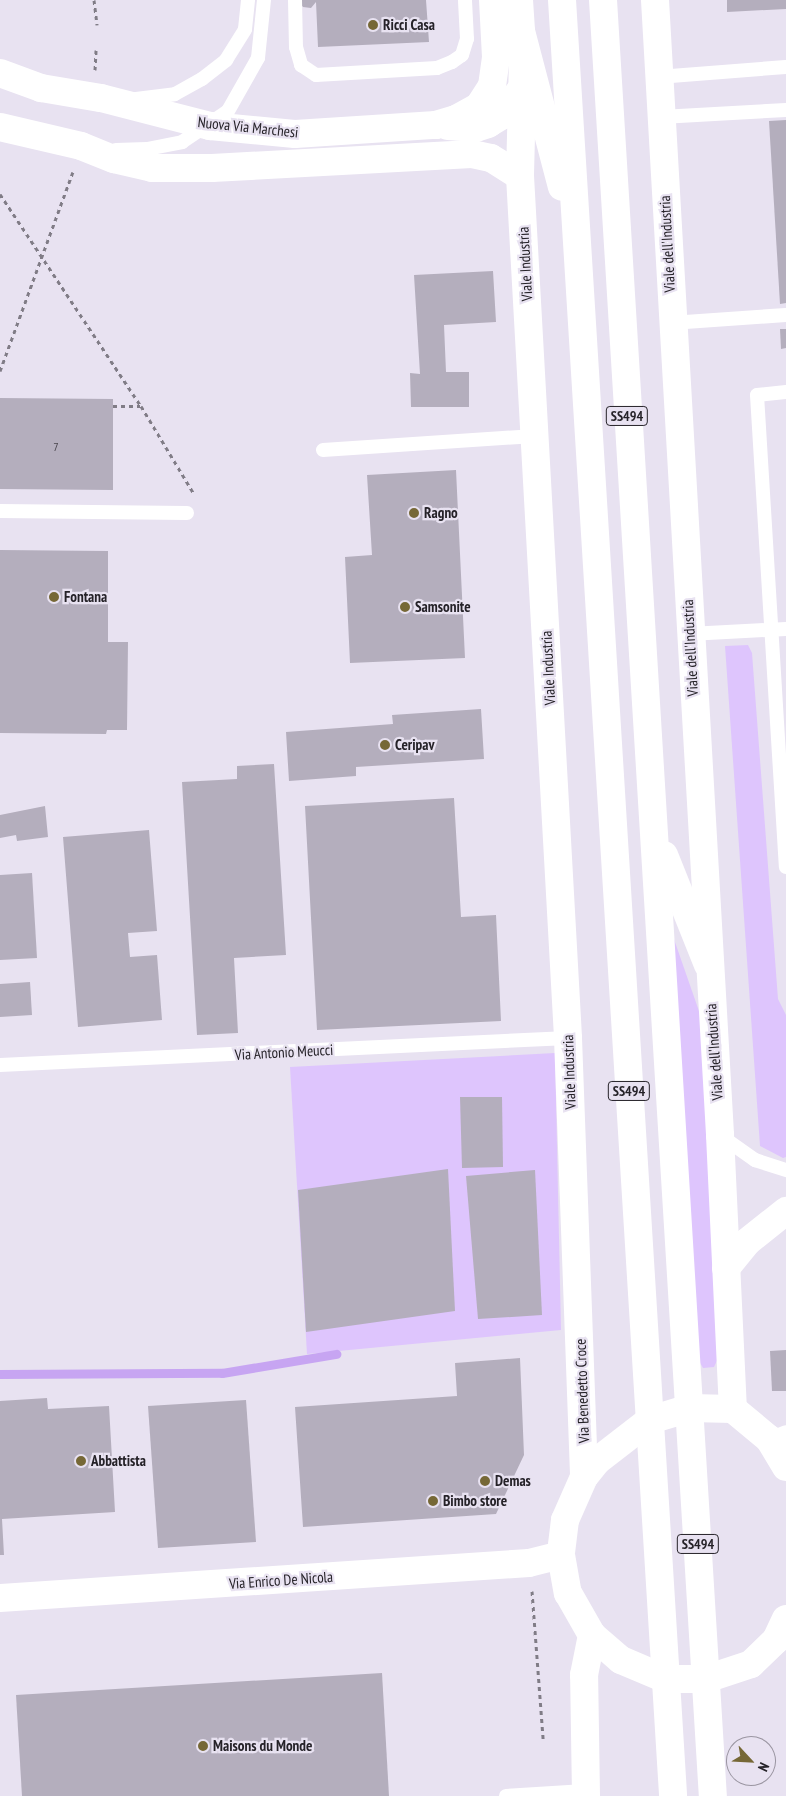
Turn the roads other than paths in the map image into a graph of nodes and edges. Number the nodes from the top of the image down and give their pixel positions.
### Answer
1 (248, 0) edge
2 (264, 0) edge
3 (295, 0) edge
4 (465, 0) edge
5 (493, 0) edge
6 (520, 0) edge
7 (562, 0) edge
8 (603, 0) edge
9 (654, 0) edge
10 (521, 31) junction
11 (786, 67) edge
12 (0, 73) edge
13 (658, 77) junction
14 (98, 87) junction
15 (522, 88) junction
16 (786, 110) edge
17 (661, 117) junction
18 (436, 124) junction
19 (210, 126) junction
20 (0, 127) edge
21 (77, 159) junction
22 (520, 176) junction
23 (577, 247) junction
24 (786, 315) edge
25 (671, 323) junction
26 (786, 392) edge
27 (535, 436) junction
28 (324, 450) dead end
29 (0, 511) edge
30 (187, 513) dead end
31 (786, 629) edge
32 (772, 630) junction
33 (689, 634) junction
34 (655, 832) junction
35 (786, 867) edge
36 (708, 965) junction
37 (568, 1038) junction
38 (0, 1065) edge
39 (720, 1135) junction
40 (786, 1170) edge
41 (786, 1211) edge
42 (726, 1268) junction
43 (579, 1305) joint
44 (690, 1408) junction
45 (733, 1409) junction
46 (650, 1420) junction
47 (777, 1435) edge
48 (786, 1467) edge
49 (584, 1477) junction
50 (561, 1555) junction
51 (0, 1598) edge
52 (786, 1619) edge
53 (592, 1636) junction
54 (666, 1679) junction
55 (706, 1679) junction
56 (585, 1793) edge
57 (506, 1796) edge
58 (673, 1796) edge
59 (713, 1796) edge

1 - 14 lane
2 - 19 lane
3 - 4 lane
5 - 18 street, Nuova Via Marchesi
6 - 10 street
7 - 23 street, SS494
8 - 34 street, SS494
9 - 13 street, Viale dell'Industria
10 - 15 street, Viale Industria
10 - 23 street
11 - 13 lane
12 - 14 street, Nuova Via Marchesi
13 - 17 street, Viale dell'Industria
14 - 19 street, Nuova Via Marchesi
15 - 18 street
15 - 22 street, Viale Industria
16 - 17 lane
17 - 25 street, Viale dell'Industria
18 - 19 street, Nuova Via Marchesi
19 - 21 lane
20 - 21 street, Nuova Via Marchesi
21 - 22 street, Nuova Via Marchesi
22 - 27 street, Viale Industria
23 - 46 street, SS494
24 - 25 lane
25 - 33 street, Viale dell'Industria
26 - 32 lane
27 - 28 lane
27 - 37 street, Viale Industria
29 - 30 lane
31 - 32 lane
32 - 33 lane
32 - 35 lane
33 - 36 street, Viale dell'Industria
34 - 36 street
34 - 44 street, SS494
36 - 39 street, Viale dell'Industria
37 - 38 lane, Via Antonio Meucci
37 - 43 street, Viale Industria
39 - 40 lane
39 - 42 street, Viale dell'Industria
41 - 42 street
42 - 45 street, Viale dell'Industria
43 - 49 street, Via Benedetto Croce
44 - 45 street
44 - 46 street
44 - 55 street, SS494
45 - 47 street
46 - 49 street
46 - 54 street, SS494
47 - 48 street
49 - 50 street
50 - 51 street, Via Enrico De Nicola
50 - 53 street
52 - 55 street
53 - 54 street
53 - 56 street
54 - 55 street
54 - 58 street, SS494
55 - 59 street, SS494
56 - 57 lane

